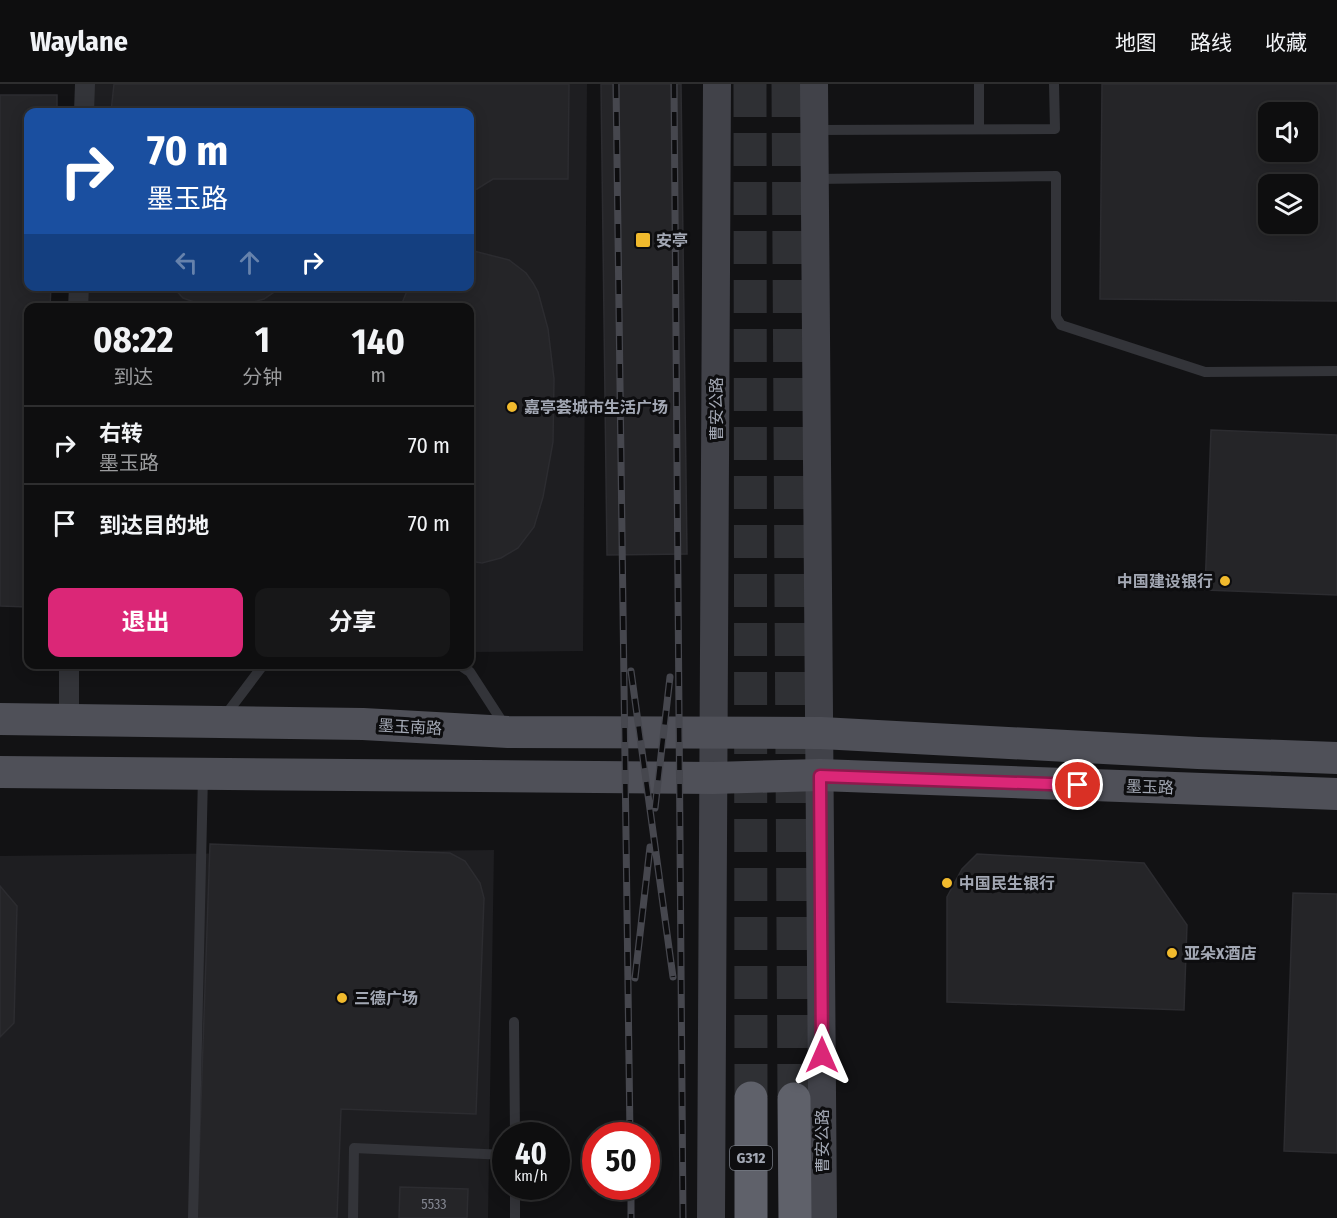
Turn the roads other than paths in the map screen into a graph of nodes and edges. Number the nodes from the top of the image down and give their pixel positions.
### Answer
1 (85, 84) edge
2 (717, 84) edge
3 (814, 84) edge
4 (979, 84) edge
5 (1054, 84) edge
6 (84, 108) edge
7 (979, 128) junction
8 (815, 129) junction
9 (815, 179) junction
10 (1337, 371) edge
11 (69, 669) edge
12 (260, 669) edge
13 (466, 669) edge
14 (0, 719) edge
15 (69, 721) junction
16 (219, 724) junction
17 (508, 732) junction
18 (715, 733) junction
19 (821, 733) junction
20 (1337, 758) edge
21 (0, 772) edge
22 (203, 775) junction
23 (820, 776) junction
24 (713, 778) junction
25 (1337, 794) edge
26 (514, 1022) dead end
27 (751, 1098) tunnel mouth
28 (794, 1098) tunnel mouth
29 (515, 1122) edge
30 (492, 1154) edge
31 (515, 1200) edge
32 (193, 1218) edge
33 (353, 1218) edge
34 (515, 1218) edge
35 (711, 1218) edge
36 (752, 1218) edge
37 (795, 1218) edge
38 (823, 1218) edge

1 - 6 street
2 - 18 main road, 曹安公路
3 - 8 main road
4 - 7 lane
5 - 7 lane
7 - 8 lane
8 - 9 main road
9 - 10 lane
9 - 19 main road, 曹安公路
11 - 15 street
12 - 16 lane
13 - 17 lane
14 - 15 main road, 墨玉南路
15 - 16 main road, 墨玉南路
16 - 17 main road, 墨玉南路
17 - 18 main road, 墨玉南路
18 - 19 main road, 墨玉南路
18 - 24 main road, 曹安公路
19 - 20 main road
19 - 23 main road, 曹安公路
21 - 22 main road
22 - 24 main road
22 - 32 lane
23 - 24 main road
23 - 25 main road, 墨玉路
23 - 38 main road, 曹安公路
24 - 35 main road
26 - 29 lane
27 - 36 highway, G312
28 - 37 highway, 曹安公路 / G312
30 - 33 lane
31 - 34 lane

